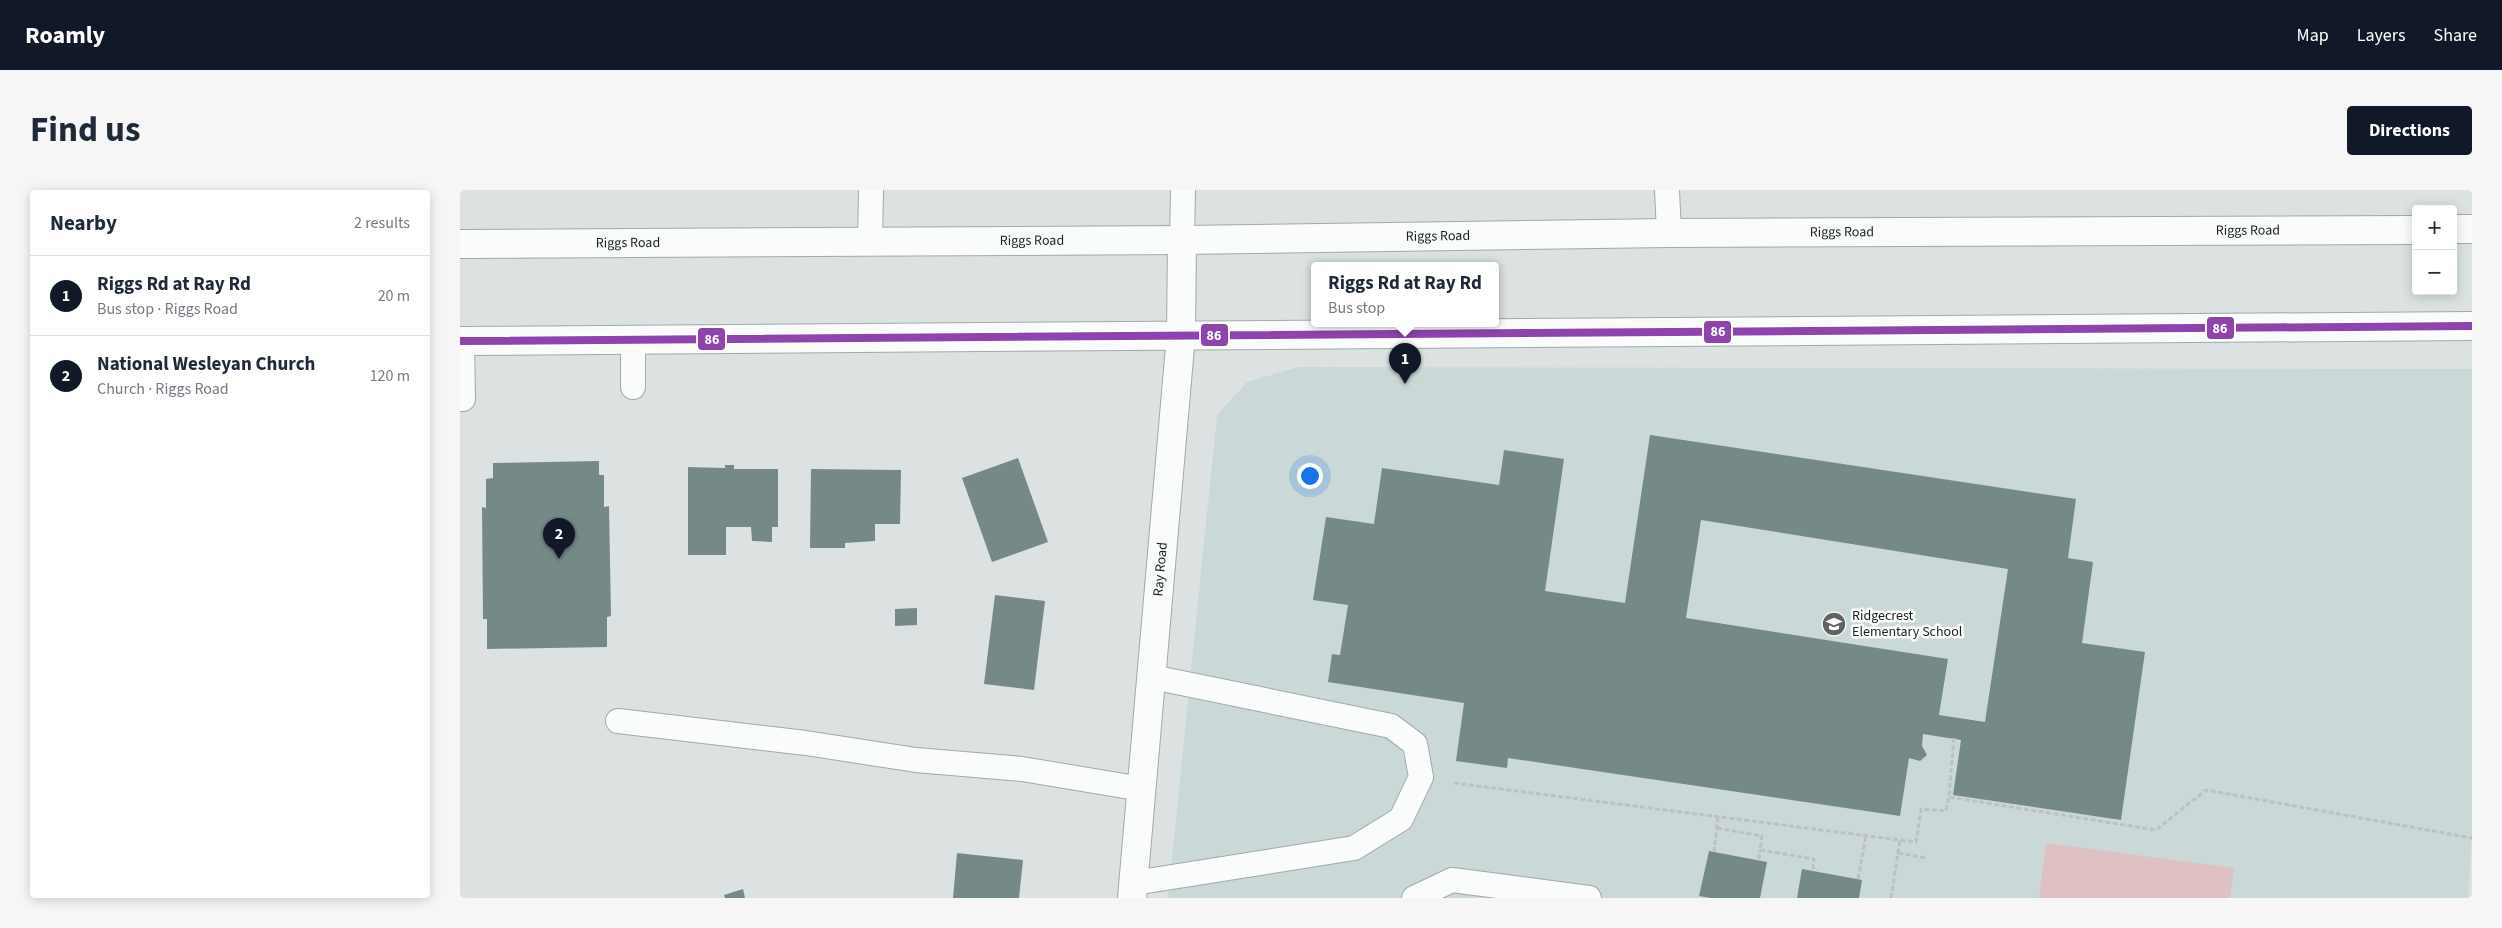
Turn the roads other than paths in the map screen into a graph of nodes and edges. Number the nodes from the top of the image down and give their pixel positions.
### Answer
1 (871, 190) edge
2 (1183, 190) edge
3 (1667, 190) edge
4 (2457, 229) edge
5 (2472, 229) edge
6 (2412, 230) edge
7 (1669, 233) junction
8 (1182, 240) junction
9 (870, 241) junction
10 (460, 244) edge
11 (2472, 326) edge
12 (1181, 335) junction
13 (633, 339) junction
14 (461, 341) edge
15 (633, 387) dead end
16 (463, 399) dead end
17 (1152, 677) junction
18 (618, 721) dead end
19 (1142, 789) junction
20 (1133, 890) edge
21 (1414, 898) edge
22 (1589, 898) edge

1 - 9 lane
2 - 8 lane
3 - 7 lane
4 - 5 main road
6 - 7 main road, Riggs Road
7 - 8 main road, Riggs Road
8 - 9 main road, Riggs Road
8 - 12 main road, Ray Road
9 - 10 main road, Riggs Road
11 - 12 main road
12 - 13 main road
12 - 17 main road, Ray Road
13 - 14 main road
13 - 15 lane
14 - 16 lane
17 - 19 main road, Ray Road
17 - 20 lane
18 - 19 lane
19 - 20 main road, Ray Road
21 - 22 lane

